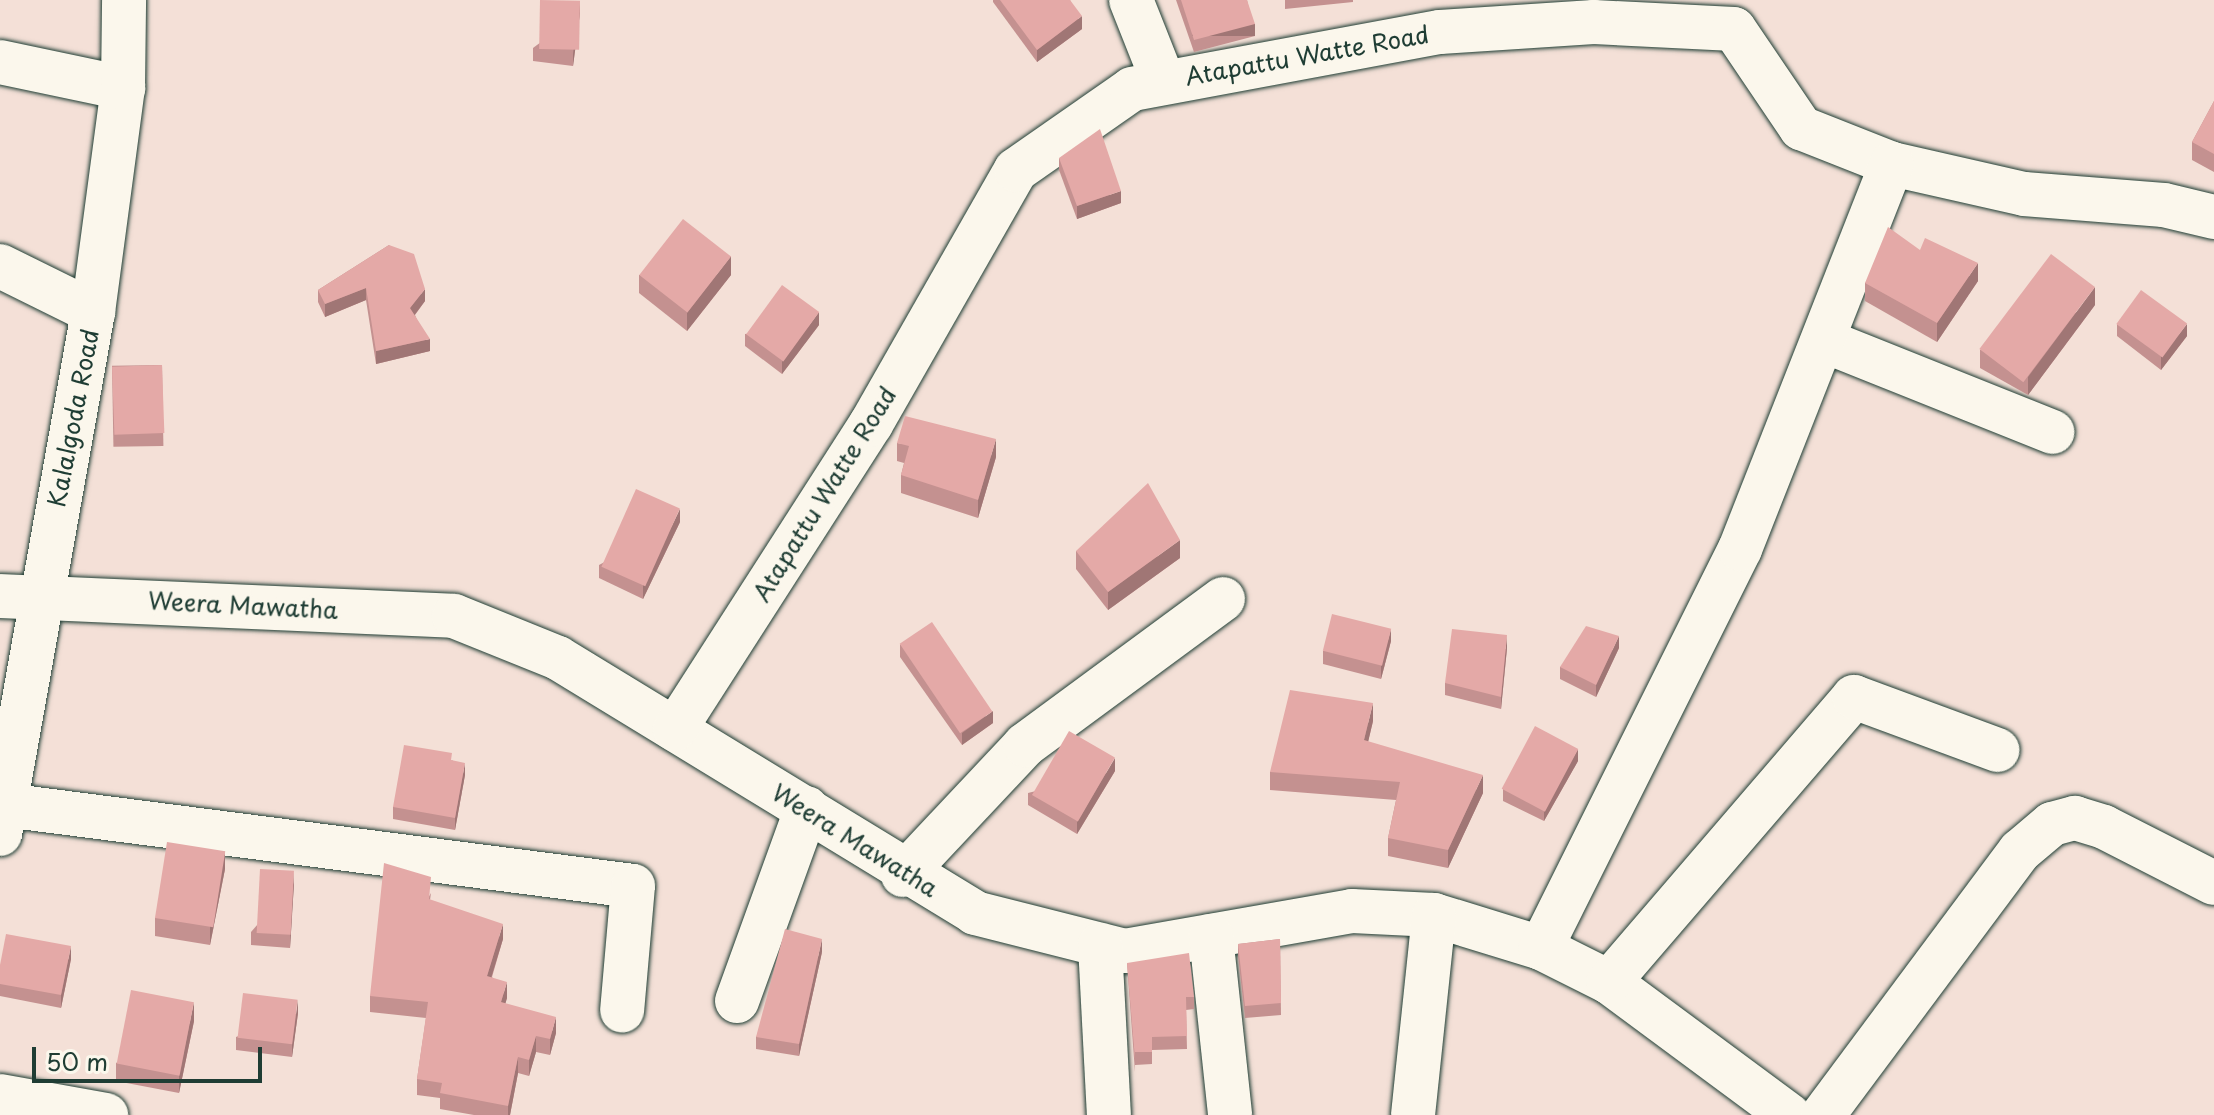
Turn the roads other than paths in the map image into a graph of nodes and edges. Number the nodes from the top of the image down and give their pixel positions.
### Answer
1 (124, 0) edge
2 (1131, 0) edge
3 (1610, 11) edge
4 (1736, 15) edge
5 (1436, 16) edge
6 (0, 62) edge
7 (1163, 81) junction
8 (123, 88) junction
9 (1892, 164) junction
10 (2214, 217) edge
11 (0, 266) edge
12 (93, 312) junction
13 (1825, 341) junction
14 (2053, 432) dead end
15 (20, 595) edge
16 (1223, 599) dead end
17 (675, 729) junction
18 (1997, 750) dead end
19 (807, 808) junction
20 (2, 819) edge
21 (903, 875) junction
22 (2214, 883) edge
23 (1434, 915) junction
24 (1211, 936) junction
25 (1100, 945) junction
26 (1541, 948) junction
27 (1609, 982) junction
28 (737, 1001) dead end
29 (622, 1011) dead end
30 (0, 1096) edge
31 (106, 1115) edge
32 (1109, 1115) edge
33 (1230, 1115) edge
34 (1413, 1115) edge
35 (1789, 1115) edge
36 (1823, 1115) edge

1 - 8 street, Kalalgoda Road
2 - 7 street
3 - 4 street, Atapattu Watte Road
3 - 5 street, Atapattu Watte Road
4 - 9 street, Atapattu Watte Road
5 - 7 street, Atapattu Watte Road
6 - 8 street
7 - 17 street, Atapattu Watte Road
8 - 12 street, Kalalgoda Road
9 - 10 street, Atapattu Watte Road
9 - 13 street
11 - 12 street
12 - 15 street, Kalalgoda Road
13 - 14 street
13 - 26 street
15 - 17 street, Weera Mawatha
15 - 20 street, Kalalgoda Road
16 - 21 street
17 - 19 street, Weera Mawatha
18 - 27 street
19 - 21 street, Weera Mawatha
19 - 28 street
20 - 29 street
21 - 25 street, Weera Mawatha
22 - 36 street
23 - 24 street, Weera Mawatha
23 - 26 street, Weera Mawatha
23 - 34 street
24 - 25 street, Weera Mawatha
24 - 33 street
25 - 32 street
26 - 27 street, Weera Mawatha
27 - 35 street, Weera Mawatha
30 - 31 street

